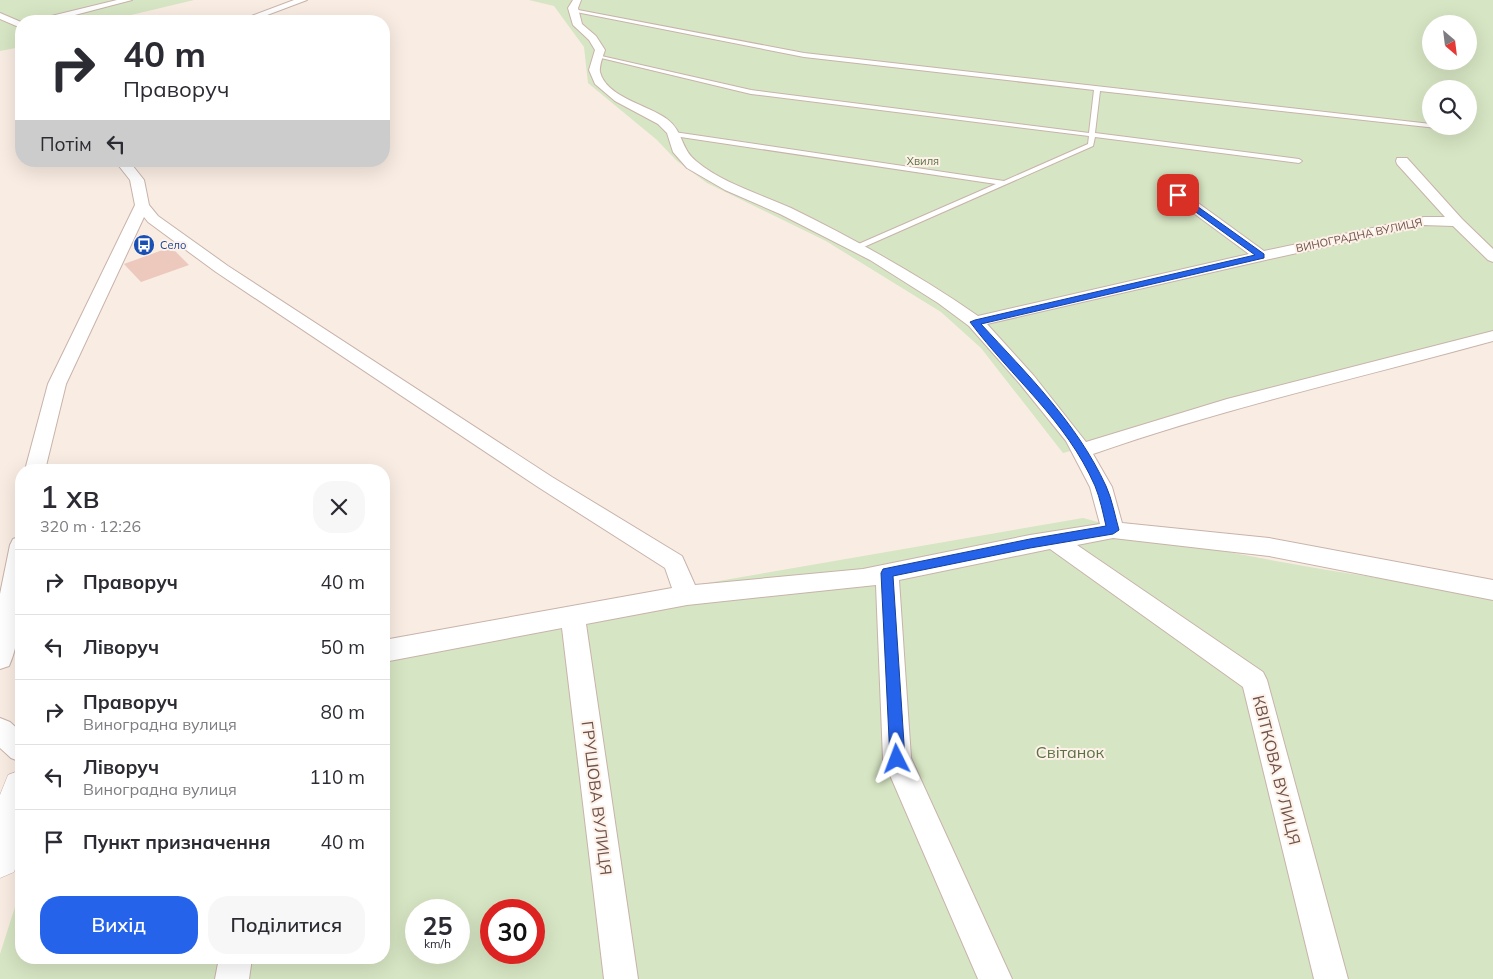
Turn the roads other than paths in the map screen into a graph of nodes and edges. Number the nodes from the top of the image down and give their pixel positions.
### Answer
1 (303, 0) edge
2 (122, 1) edge
3 (575, 5) edge
4 (66, 15) edge
5 (260, 15) edge
6 (0, 16) edge
7 (15, 23) edge
8 (15, 28) edge
9 (7, 30) dead end
10 (599, 56) junction
11 (1097, 89) junction
12 (1422, 124) edge
13 (674, 134) junction
14 (1092, 135) junction
15 (1299, 161) dead end
16 (1402, 162) dead end
17 (127, 167) edge
18 (1004, 183) junction
19 (1178, 195) dead end
20 (142, 205) junction
21 (1457, 222) junction
22 (857, 248) junction
23 (1261, 256) junction
24 (1493, 257) edge
25 (975, 322) junction
26 (1493, 336) edge
27 (1082, 451) junction
28 (37, 464) edge
29 (1113, 530) junction
30 (1054, 540) junction
31 (887, 573) junction
32 (15, 577) edge
33 (1493, 590) edge
34 (687, 595) junction
35 (574, 616) junction
36 (390, 650) edge
37 (0, 658) edge
38 (0, 731) edge
39 (15, 744) edge
40 (15, 808) edge
41 (0, 858) edge
42 (235, 964) edge
43 (232, 979) edge
44 (621, 979) edge
45 (995, 979) edge
46 (1331, 979) edge

1 - 5 street
2 - 4 street
3 - 10 street
3 - 11 lane
6 - 7 street
8 - 9 street
10 - 13 street
10 - 14 lane
11 - 12 lane
11 - 14 lane
13 - 18 lane
13 - 22 street
14 - 15 lane
14 - 18 lane
16 - 21 street
17 - 20 street
18 - 22 lane
19 - 23 street
20 - 28 street
20 - 34 street
21 - 23 street, ВИНОГРАДНА ВУЛИЦЯ
21 - 24 street
22 - 25 street
23 - 25 street, ВИНОГРАДНА ВУЛИЦЯ
25 - 27 street
26 - 27 street
27 - 29 street
29 - 30 street
29 - 33 street
30 - 31 street
30 - 46 street, КВІТКОВА ВУЛИЦЯ
31 - 34 street
31 - 45 street
32 - 37 street
34 - 35 street
35 - 36 street
35 - 44 street, ГРУШОВА ВУЛИЦЯ
38 - 39 street
40 - 41 street
42 - 43 street

